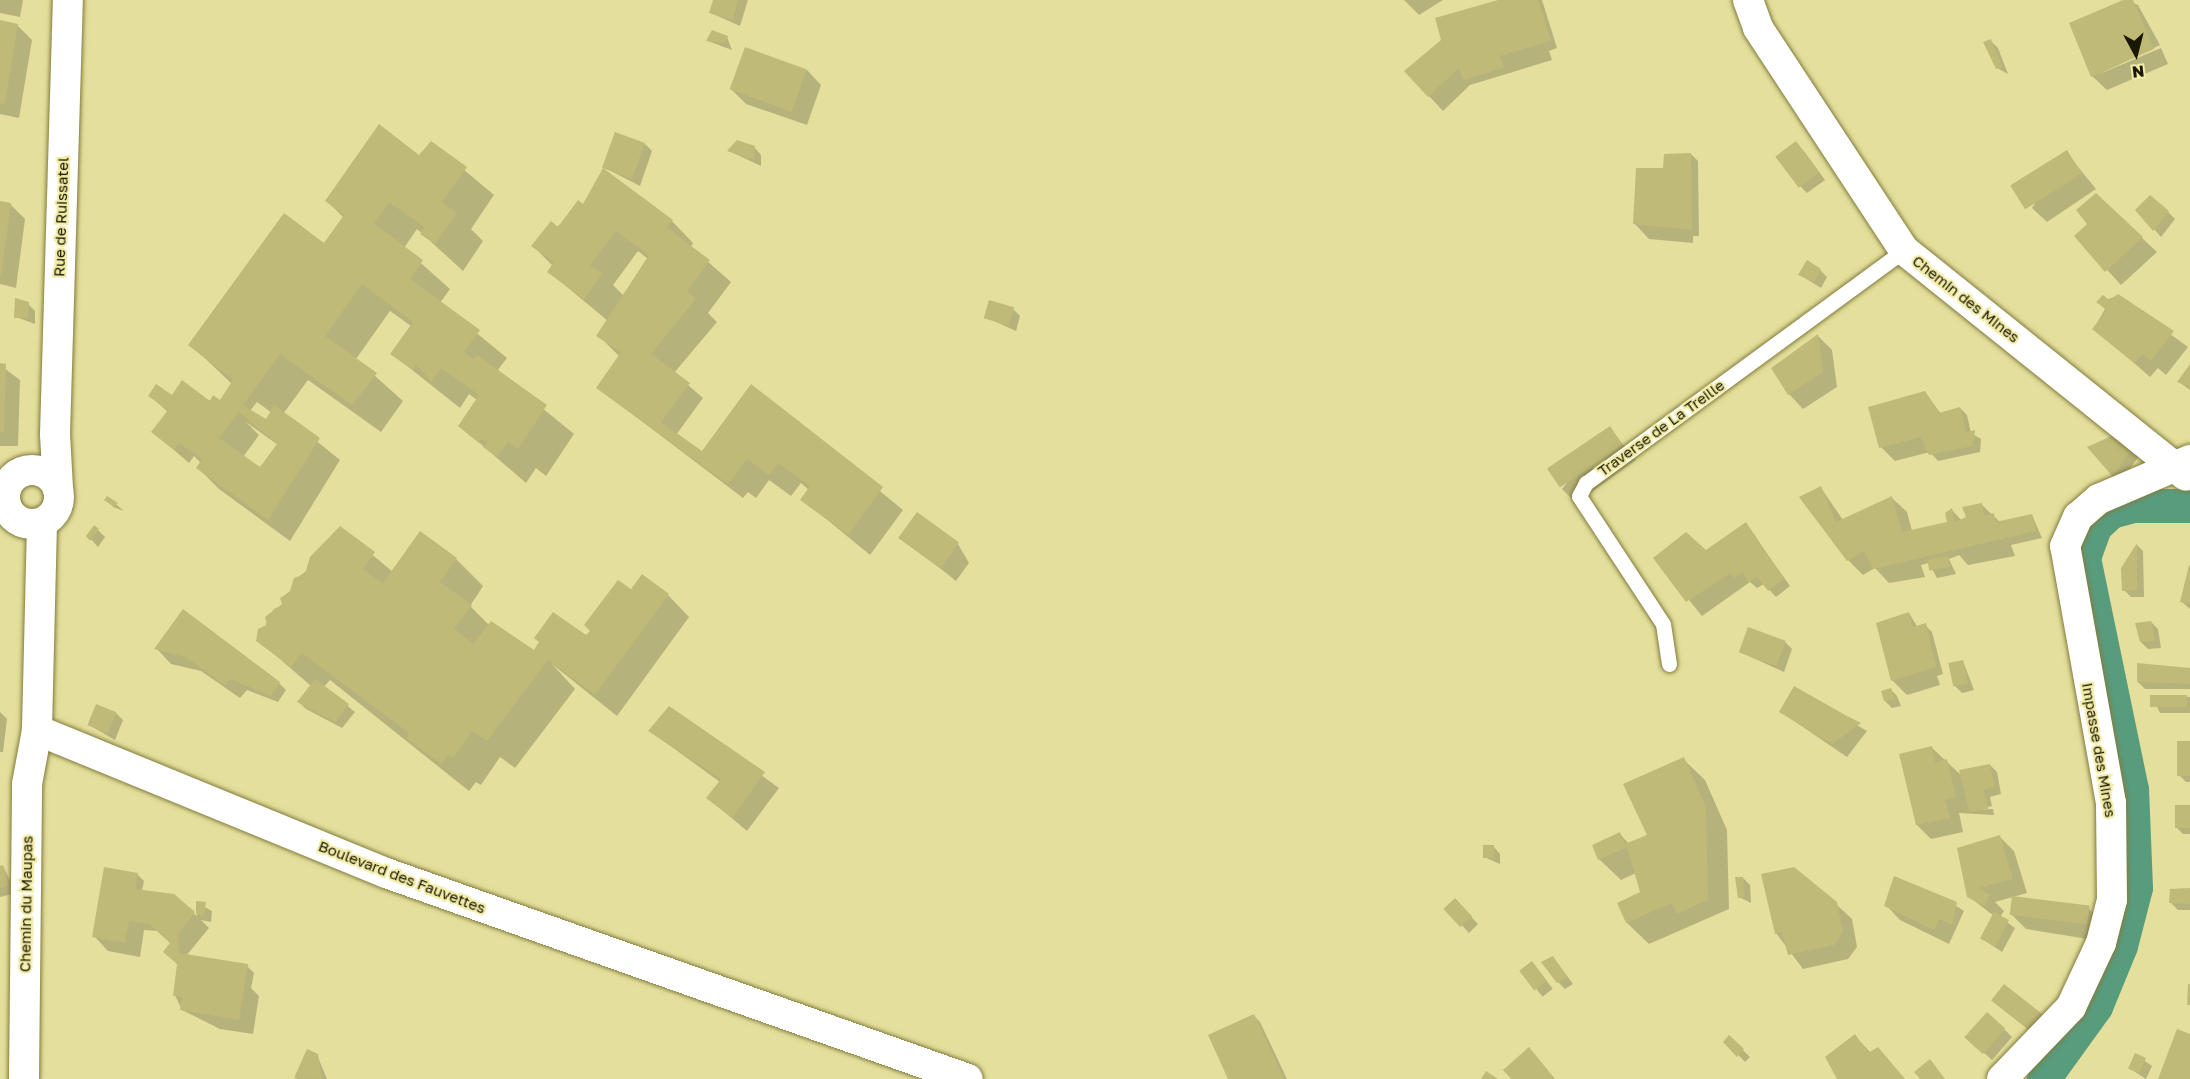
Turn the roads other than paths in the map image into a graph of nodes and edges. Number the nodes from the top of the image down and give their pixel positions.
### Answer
1 (68, 0) edge
2 (1748, 0) edge
3 (1904, 250) junction
4 (55, 434) junction
5 (2185, 468) edge
6 (58, 488) junction
7 (10, 489) edge
8 (42, 523) junction
9 (1669, 664) dead end
10 (37, 729) junction
11 (24, 1079) edge
12 (968, 1079) edge
13 (2002, 1079) edge

1 - 4 street, Rue de Ruissatel
2 - 3 street, Chemin des Mines
3 - 5 street, Chemin des Mines
3 - 9 lane, Traverse de La Treille
4 - 6 street, Rue de Ruissatel
4 - 7 street, Rue de Ruissatel
5 - 13 street, Impasse des Mines
6 - 7 street
6 - 8 street, Rue de Ruissatel
7 - 8 street
8 - 10 street
10 - 11 street, Chemin du Maupas
10 - 12 street, Boulevard des Fauvettes

